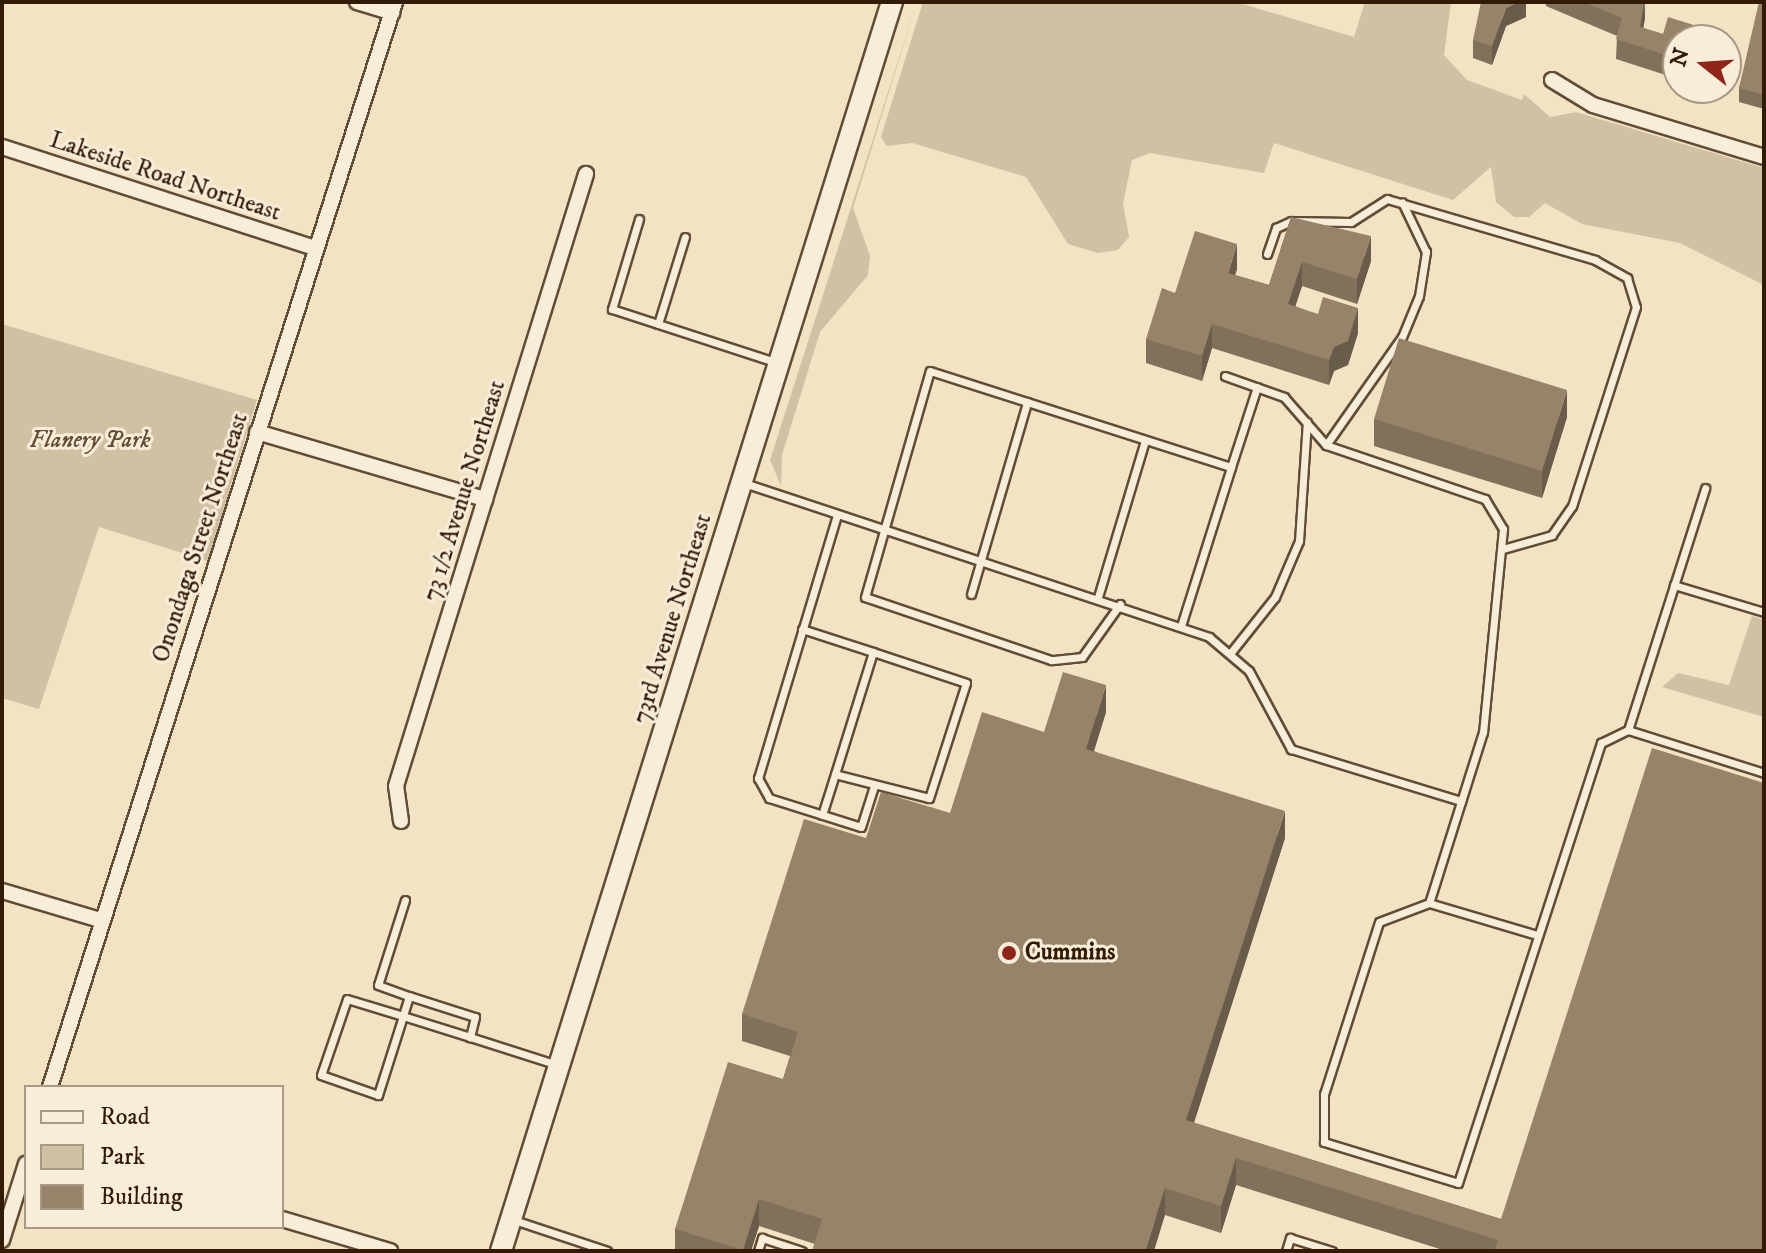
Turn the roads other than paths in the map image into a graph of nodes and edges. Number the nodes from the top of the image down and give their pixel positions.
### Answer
1 (357, 2) edge
2 (892, 2) edge
3 (394, 7) edge
4 (1552, 80) dead end
5 (2, 147) edge
6 (1764, 157) edge
7 (586, 174) dead end
8 (1402, 202) junction
9 (639, 219) dead end
10 (685, 237) dead end
11 (315, 248) junction
12 (1267, 254) dead end
13 (658, 324) junction
14 (781, 364) junction
15 (1225, 376) dead end
16 (1257, 387) junction
17 (1027, 402) junction
18 (1307, 421) junction
19 (257, 432) junction
20 (1145, 440) junction
21 (1326, 445) junction
22 (1231, 467) junction
23 (743, 483) junction
24 (1705, 488) dead end
25 (485, 499) junction
26 (837, 515) junction
27 (883, 531) junction
28 (1503, 549) junction
29 (980, 562) junction
30 (1674, 585) junction
31 (971, 594) dead end
32 (1098, 597) junction
33 (1120, 604) junction
34 (1764, 612) edge
35 (1181, 626) junction
36 (802, 629) junction
37 (1232, 651) junction
38 (873, 652) junction
39 (1628, 730) junction
40 (1764, 773) edge
41 (835, 774) junction
42 (874, 786) junction
43 (1461, 801) junction
44 (822, 815) junction
45 (401, 821) dead end
46 (2, 891) edge
47 (405, 900) dead end
48 (1429, 903) junction
49 (103, 921) junction
50 (1537, 935) junction
51 (409, 996) junction
52 (403, 1016) junction
53 (470, 1037) junction
54 (560, 1066) junction
55 (51, 1085) edge
56 (24, 1170) edge
57 (512, 1219) junction
58 (284, 1220) edge
59 (2, 1240) edge
60 (390, 1251) edge
61 (501, 1251) edge
62 (607, 1251) edge
63 (758, 1251) edge
64 (802, 1251) edge
65 (1286, 1251) edge
66 (1332, 1251) edge

1 - 3 street
2 - 14 street, 73rd Avenue Northeast
3 - 11 street, Onondaga Street Northeast
4 - 6 street
5 - 11 street, Lakeside Road Northeast
7 - 25 street, 73 1/2 Avenue Northeast
8 - 12 lane
8 - 21 lane
8 - 28 lane
9 - 13 lane
10 - 13 lane
11 - 19 street, Onondaga Street Northeast
13 - 14 lane
14 - 23 street, 73rd Avenue Northeast
15 - 16 lane
16 - 18 lane
16 - 22 lane
17 - 20 lane
17 - 27 lane
17 - 29 lane
18 - 21 lane
18 - 37 lane
19 - 25 street
19 - 49 street, Onondaga Street Northeast
20 - 22 lane
20 - 32 lane
21 - 28 lane
22 - 35 lane
23 - 26 lane
23 - 54 street, 73rd Avenue Northeast
24 - 30 lane
25 - 45 street, 73 1/2 Avenue Northeast
26 - 27 lane
26 - 36 lane
27 - 29 lane
27 - 33 lane
28 - 43 lane
29 - 31 lane
29 - 32 lane
30 - 34 lane
30 - 39 lane
32 - 33 lane
33 - 35 lane
35 - 37 lane
36 - 38 lane
36 - 44 lane
37 - 43 lane
38 - 41 lane
38 - 42 lane
39 - 40 lane
39 - 50 lane
41 - 42 lane
41 - 44 lane
42 - 44 lane
43 - 48 lane
46 - 49 street
47 - 51 lane
48 - 50 lane
48 - 50 lane
49 - 55 street, Onondaga Street Northeast
51 - 52 lane
51 - 53 lane
52 - 52 lane
52 - 53 lane
53 - 54 lane
54 - 57 street, 73rd Avenue Northeast
56 - 59 street
57 - 61 street, 73rd Avenue Northeast
57 - 62 lane
58 - 60 street
63 - 64 lane
65 - 66 lane

